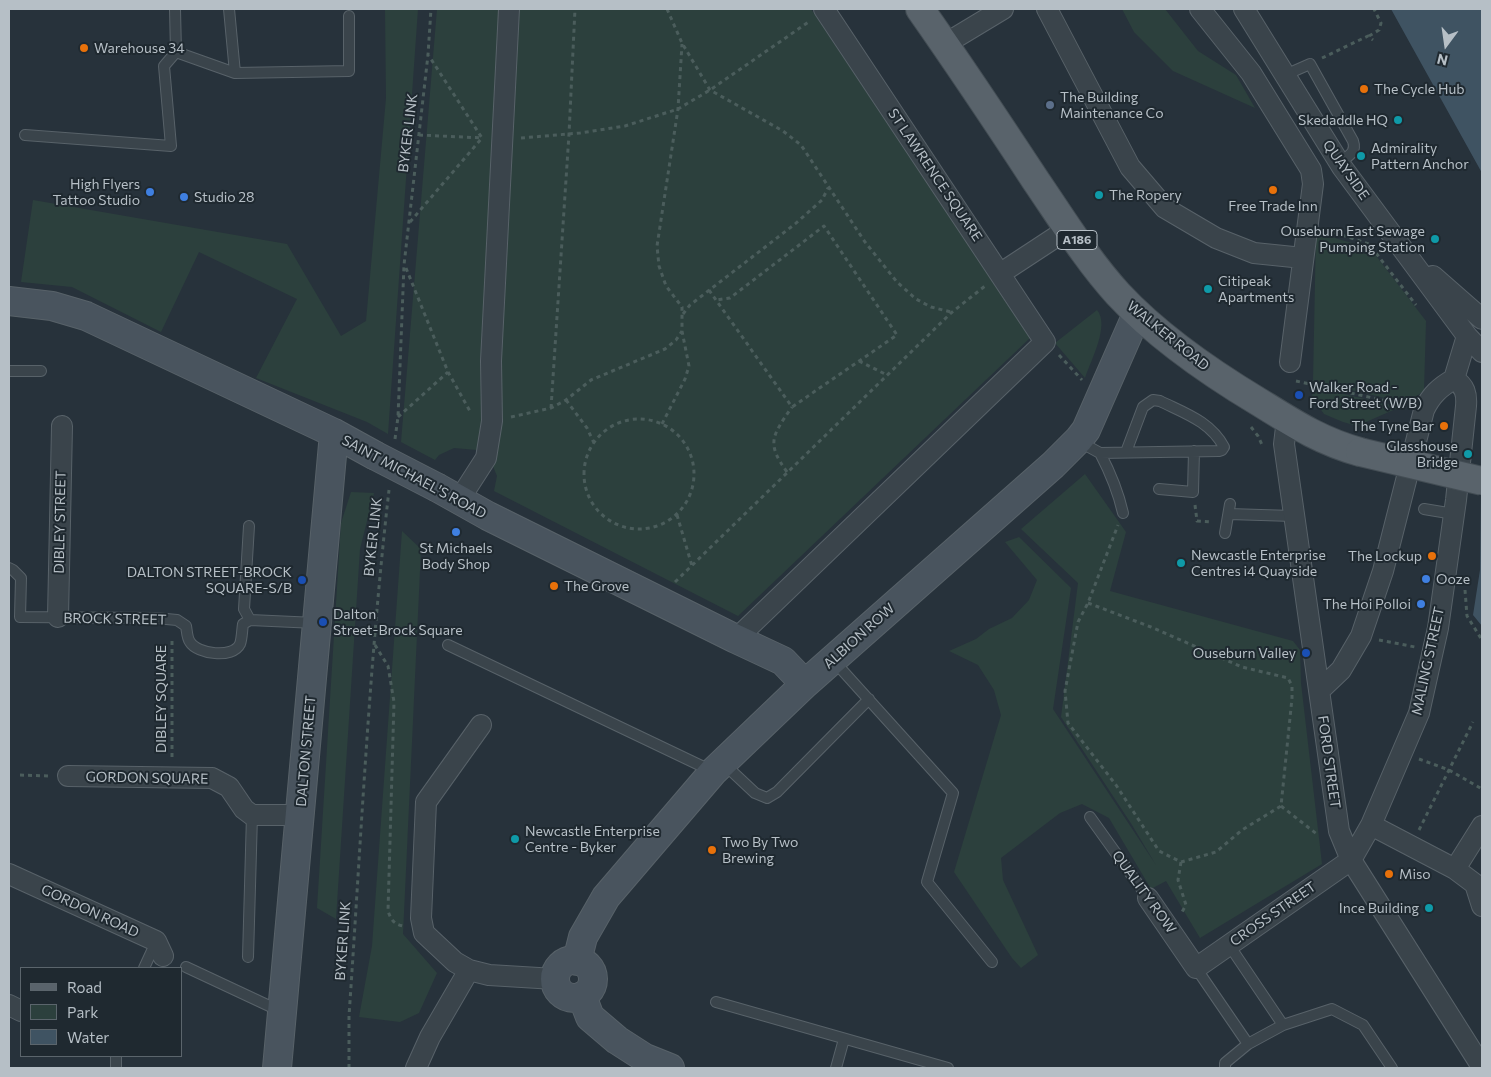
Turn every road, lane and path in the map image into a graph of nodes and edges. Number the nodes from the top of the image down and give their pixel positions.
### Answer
1 (175, 9) edge
2 (229, 9) edge
3 (431, 9) edge
4 (509, 9) edge
5 (575, 9) edge
6 (667, 9) edge
7 (826, 9) edge
8 (920, 9) edge
9 (1003, 9) edge
10 (1047, 9) edge
11 (1200, 9) edge
12 (1244, 9) edge
13 (1374, 9) edge
14 (350, 16) dead end
15 (1368, 36) junction
16 (1373, 40) dead end
17 (682, 43) junction
18 (945, 44) junction
19 (176, 52) junction
20 (428, 56) junction
21 (1310, 64) junction
22 (235, 73) junction
23 (1285, 75) junction
24 (710, 90) junction
25 (678, 108) junction
26 (569, 134) junction
27 (25, 135) dead end
28 (419, 135) junction
29 (492, 138) junction
30 (1339, 163) junction
31 (828, 187) junction
32 (409, 223) junction
33 (1308, 224) junction
34 (1068, 229) junction
35 (1406, 252) junction
36 (1303, 258) junction
37 (404, 265) junction
38 (1001, 274) junction
39 (710, 290) junction
40 (716, 300) junction
41 (9, 301) edge
42 (1417, 306) dead end
43 (951, 312) junction
44 (683, 314) junction
45 (1137, 314) junction
46 (1481, 318) edge
47 (682, 332) junction
48 (1476, 346) edge
49 (1061, 357) dead end
50 (859, 361) junction
51 (9, 371) edge
52 (41, 371) dead end
53 (1291, 371) joint
54 (448, 372) junction
55 (887, 375) junction
56 (1458, 382) junction
57 (1099, 399) junction
58 (566, 400) junction
59 (551, 408) junction
60 (792, 408) junction
61 (1424, 410) junction
62 (398, 417) junction
63 (1287, 419) junction
64 (492, 421) junction
65 (1247, 422) dead end
66 (662, 424) junction
67 (62, 426) dead end
68 (334, 433) junction
69 (594, 443) junction
70 (1090, 446) junction
71 (384, 451) junction
72 (1194, 451) junction
73 (1126, 452) junction
74 (1264, 454) dead end
75 (788, 473) junction
76 (1482, 481) edge
77 (390, 486) dead end
78 (1159, 489) dead end
79 (449, 494) junction
80 (1455, 507) junction
81 (1424, 508) dead end
82 (1123, 512) joint
83 (677, 515) junction
84 (1293, 516) junction
85 (1197, 521) dead end
86 (1210, 522) dead end
87 (249, 526) dead end
88 (1225, 533) dead end
89 (692, 566) junction
90 (9, 568) edge
91 (657, 600) junction
92 (1088, 603) junction
93 (58, 617) junction
94 (1461, 617) dead end
95 (172, 620) junction
96 (250, 620) junction
97 (317, 623) junction
98 (1361, 636) junction
99 (736, 640) junction
100 (1482, 640) edge
101 (375, 644) junction
102 (448, 645) dead end
103 (1417, 647) dead end
104 (833, 659) junction
105 (805, 684) junction
106 (1320, 690) junction
107 (869, 699) junction
108 (1473, 722) dead end
109 (481, 725) dead end
110 (1403, 752) junction
111 (718, 767) junction
112 (1449, 770) junction
113 (20, 776) dead end
114 (68, 776) joint
115 (172, 778) junction
116 (1482, 789) edge
117 (1281, 806) junction
118 (252, 815) junction
119 (300, 815) junction
120 (1090, 817) dead end
121 (1371, 825) junction
122 (1482, 826) edge
123 (1320, 836) dead end
124 (1477, 842) edge
125 (1411, 846) junction
126 (1351, 860) junction
127 (1180, 862) junction
128 (1455, 869) junction
129 (9, 874) edge
130 (1148, 898) joint
131 (1482, 906) edge
132 (1173, 932) junction
133 (424, 933) junction
134 (160, 949) joint
135 (1234, 952) junction
136 (248, 957) dead end
137 (577, 961) junction
138 (992, 962) dead end
139 (145, 967) edge
140 (186, 967) dead end
141 (470, 970) junction
142 (1201, 975) junction
143 (554, 979) junction
144 (582, 996) junction
145 (716, 1002) dead end
146 (282, 1012) junction
147 (1282, 1025) junction
148 (844, 1039) junction
149 (1248, 1044) junction
150 (1482, 1067) edge
151 (277, 1068) edge
152 (349, 1068) edge
153 (416, 1068) edge
154 (670, 1068) edge
155 (836, 1068) edge
156 (948, 1068) edge
157 (1224, 1068) edge
158 (1392, 1068) edge

1 - 19 lane
2 - 22 lane
3 - 20 path, BYKER LINK
4 - 29 street
5 - 26 path
6 - 17 path
7 - 24 path
7 - 38 street, ST LAWRENCE SQUARE
8 - 18 main road, WALKER ROAD / A186
9 - 18 street
10 - 36 street
11 - 33 street
12 - 23 street, QUAYSIDE
13 - 15 path
14 - 22 lane
15 - 16 path
15 - 21 path
17 - 24 path
17 - 25 path
18 - 34 main road, WALKER ROAD / A186
19 - 22 lane
19 - 27 lane
20 - 28 path, BYKER LINK
20 - 29 path
21 - 23 lane
21 - 30 lane
23 - 30 street, QUAYSIDE
24 - 25 path
24 - 31 path
25 - 26 path
25 - 44 path
26 - 29 path
26 - 59 path
28 - 29 path
28 - 32 path, BYKER LINK
29 - 32 path
29 - 64 street
30 - 35 street, QUAYSIDE
31 - 39 path
31 - 43 path
32 - 37 path, BYKER LINK
33 - 36 street
33 - 42 path
34 - 38 street
34 - 45 main road, WALKER ROAD / A186
35 - 46 street, QUAYSIDE
35 - 48 street, QUAYSIDE
36 - 53 street
37 - 54 path
37 - 62 path, BYKER LINK
38 - 43 path
38 - 99 street, ST LAWRENCE SQUARE
39 - 40 path
39 - 44 path
40 - 50 path
40 - 60 path
41 - 68 street, SAINT MICHAEL'S ROAD
43 - 55 path
44 - 47 path
45 - 57 street, ALBION ROW
45 - 63 main road, WALKER ROAD / A186
47 - 58 path
47 - 66 path
48 - 56 street, MALING STREET
49 - 57 path
50 - 55 path
50 - 60 path
51 - 52 lane
53 - 61 path
54 - 62 path
54 - 64 path
55 - 75 path
56 - 61 street
56 - 80 street, MALING STREET
57 - 70 street, ALBION ROW
58 - 59 path
58 - 69 path
59 - 64 path
60 - 75 path
61 - 98 street
62 - 71 path, BYKER LINK
63 - 76 main road, WALKER ROAD / A186, bridge
63 - 84 street, FORD STREET
64 - 79 street
65 - 74 path
66 - 69 path
66 - 83 path
67 - 93 street, DIBLEY STREET
68 - 71 street, SAINT MICHAEL'S ROAD
68 - 97 street, DALTON STREET
69 - 83 path
70 - 73 lane
70 - 82 lane
70 - 104 street, ALBION ROW
71 - 79 street, SAINT MICHAEL'S ROAD, bridge
72 - 73 lane
72 - 73 lane
72 - 78 lane
75 - 89 path
77 - 101 path, BYKER LINK
79 - 91 street, SAINT MICHAEL'S ROAD
80 - 81 lane
80 - 110 street, MALING STREET
82 - 92 path
83 - 89 path
84 - 88 lane
84 - 106 street, FORD STREET
85 - 86 path
87 - 96 lane
89 - 91 path
90 - 93 lane, BROCK STREET
91 - 99 street, SAINT MICHAEL'S ROAD
92 - 117 path
92 - 127 path
93 - 95 lane, BROCK STREET
94 - 100 path
95 - 96 lane, BROCK STREET
95 - 115 path, DIBLEY SQUARE
96 - 97 lane
97 - 119 street, DALTON STREET
98 - 103 path
98 - 106 street
99 - 105 street, SAINT MICHAEL'S ROAD
101 - 133 path
101 - 152 path, BYKER LINK
102 - 111 lane
104 - 105 street, ALBION ROW
104 - 107 lane
105 - 111 street, ALBION ROW
106 - 126 street, FORD STREET
107 - 111 lane
107 - 138 lane
108 - 112 path
109 - 133 street
110 - 112 path
110 - 121 street, MALING STREET
111 - 137 street, ALBION ROW
112 - 116 path
112 - 125 path
113 - 114 path
114 - 115 street, GORDON SQUARE
115 - 118 street, GORDON SQUARE
117 - 123 path
117 - 127 path
118 - 119 street
118 - 136 lane
119 - 146 street, DALTON STREET
120 - 130 lane, QUALITY ROW
121 - 125 street
121 - 126 street, MALING STREET
122 - 124 street
124 - 128 street
125 - 128 street
126 - 135 street, CROSS STREET
126 - 150 street, FORD STREET
127 - 132 path
128 - 131 street
129 - 134 street, GORDON ROAD
130 - 132 street, QUALITY ROW
132 - 142 street, QUALITY ROW
133 - 141 street
134 - 139 lane
135 - 142 street, CROSS STREET
135 - 147 lane
137 - 143 street
137 - 144 street
140 - 146 lane
141 - 143 street
141 - 153 street
142 - 149 lane
143 - 144 street
144 - 154 street
145 - 148 lane
146 - 151 street, DALTON STREET
147 - 149 lane
147 - 158 lane
148 - 155 lane
148 - 156 lane
149 - 157 lane

